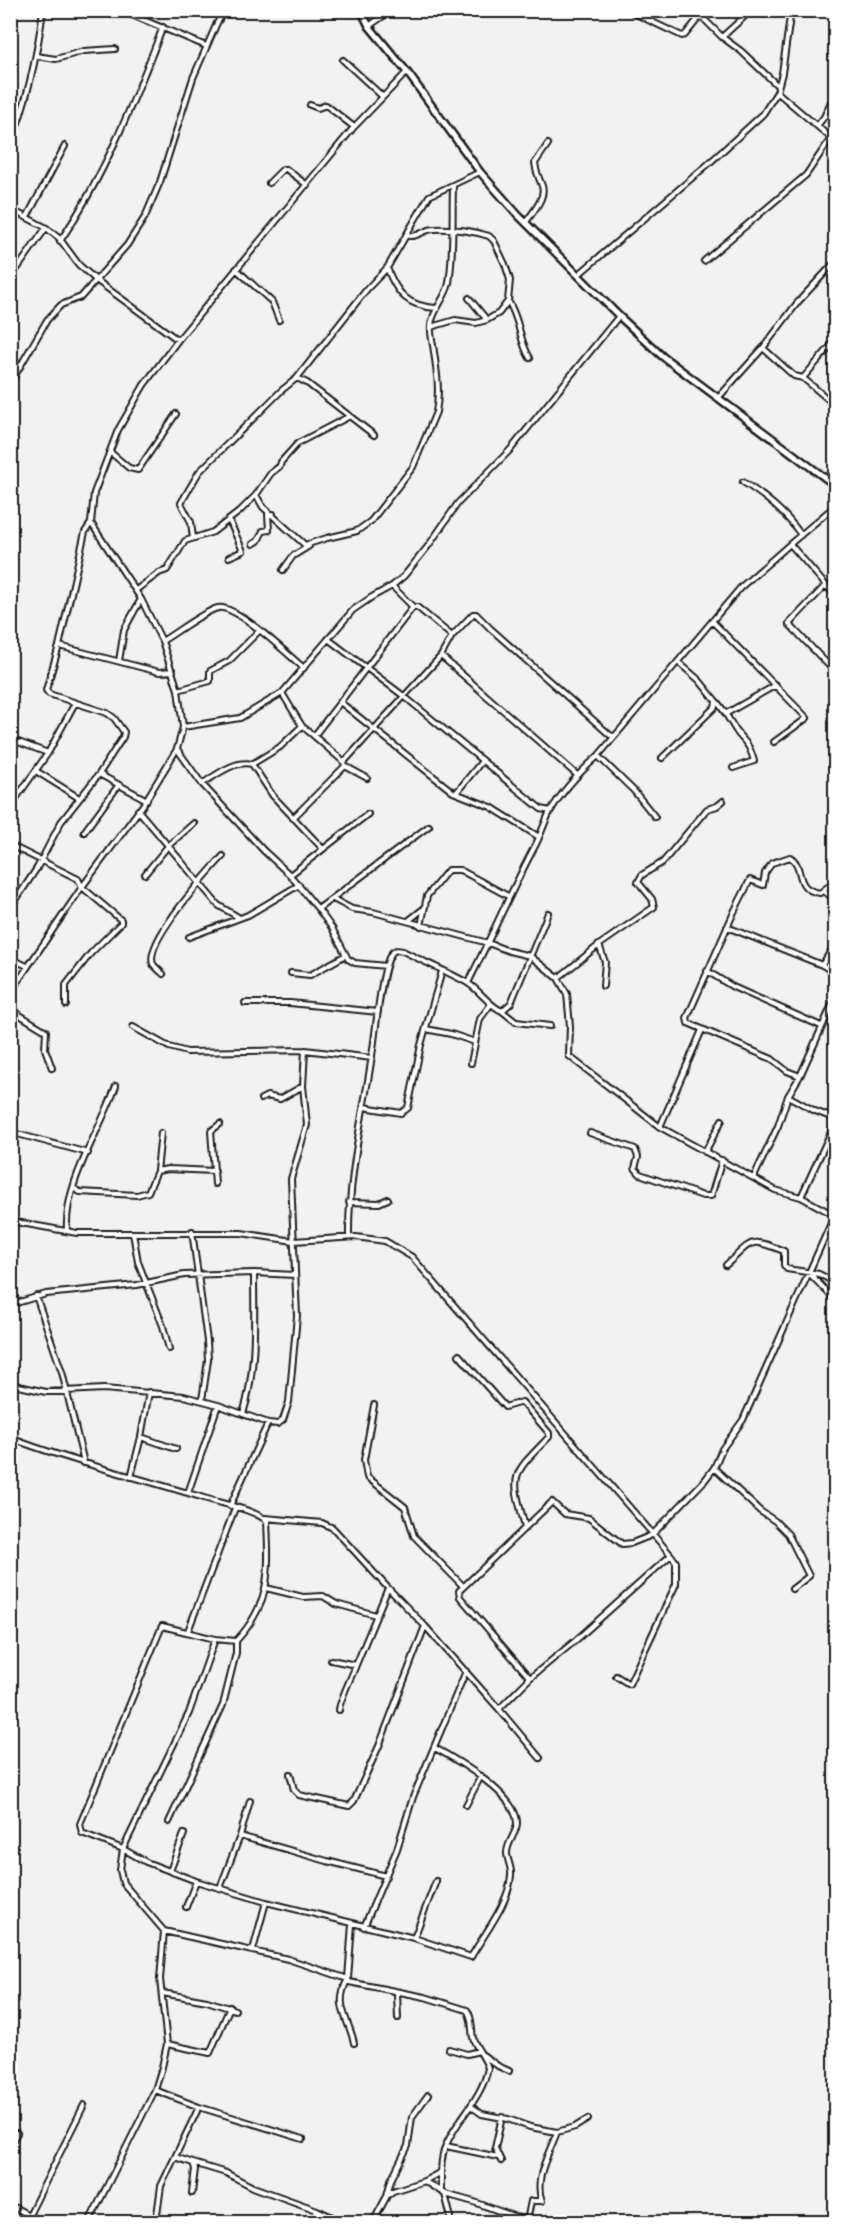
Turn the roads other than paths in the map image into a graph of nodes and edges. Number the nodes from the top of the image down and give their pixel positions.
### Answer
1 (43, 10) edge
2 (120, 10) edge
3 (225, 10) edge
4 (361, 10) edge
5 (392, 10) edge
6 (627, 10) edge
7 (644, 10) edge
8 (748, 10) edge
9 (791, 10) edge
10 (641, 17) junction
11 (369, 26) junction
12 (163, 27) junction
13 (722, 37) junction
14 (206, 46) junction
15 (115, 49) dead end
16 (36, 56) junction
17 (343, 60) dead end
18 (407, 72) junction
19 (778, 86) junction
20 (836, 91) edge
21 (777, 92) junction
22 (382, 96) junction
23 (310, 105) dead end
24 (817, 126) junction
25 (354, 127) junction
26 (12, 136) edge
27 (833, 138) edge
28 (548, 144) dead end
29 (10, 145) edge
30 (65, 146) dead end
31 (480, 172) junction
32 (269, 183) dead end
33 (307, 185) junction
34 (453, 185) junction
35 (10, 209) edge
36 (27, 217) junction
37 (526, 222) junction
38 (46, 228) junction
39 (452, 230) junction
40 (406, 235) junction
41 (60, 241) junction
42 (704, 261) dead end
43 (836, 261) edge
44 (387, 268) junction
45 (236, 269) junction
46 (578, 275) junction
47 (10, 279) edge
48 (96, 280) junction
49 (469, 298) dead end
50 (508, 302) junction
51 (436, 308) junction
52 (619, 316) junction
53 (279, 320) dead end
54 (487, 320) junction
55 (431, 327) junction
56 (178, 340) junction
57 (836, 340) edge
58 (763, 348) junction
59 (530, 358) dead end
60 (297, 378) junction
61 (803, 378) junction
62 (10, 384) edge
63 (718, 399) junction
64 (836, 406) edge
65 (176, 414) dead end
66 (348, 417) junction
67 (374, 435) dead end
68 (110, 452) junction
69 (743, 482) dead end
70 (836, 486) edge
71 (256, 495) junction
72 (836, 505) edge
73 (273, 514) junction
74 (229, 520) junction
75 (91, 523) junction
76 (801, 535) junction
77 (193, 538) junction
78 (253, 544) dead end
79 (312, 544) junction
80 (790, 544) junction
81 (230, 557) dead end
82 (283, 570) dead end
83 (392, 586) junction
84 (825, 586) junction
85 (136, 590) junction
86 (836, 597) edge
87 (141, 599) junction
88 (413, 608) junction
89 (712, 621) junction
90 (259, 631) junction
91 (452, 636) junction
92 (328, 639) junction
93 (162, 641) junction
94 (59, 646) junction
95 (441, 656) junction
96 (119, 661) junction
97 (678, 662) junction
98 (304, 668) junction
99 (367, 668) junction
100 (173, 671) junction
101 (836, 673) edge
102 (776, 685) junction
103 (178, 690) junction
104 (282, 693) junction
105 (405, 697) junction
106 (716, 701) junction
107 (340, 702) junction
108 (75, 703) junction
109 (727, 712) junction
110 (302, 726) junction
111 (183, 727) junction
112 (376, 729) junction
113 (314, 736) junction
114 (613, 736) junction
115 (10, 739) edge
116 (774, 742) dead end
117 (177, 749) junction
118 (48, 753) junction
119 (598, 756) junction
120 (662, 758) dead end
121 (482, 761) junction
122 (252, 764) junction
123 (345, 764) junction
124 (733, 768) dead end
125 (36, 771) junction
126 (99, 774) junction
127 (577, 775) junction
128 (367, 778) dead end
129 (202, 784) junction
130 (118, 786) junction
131 (10, 791) edge
132 (456, 793) junction
133 (19, 794) junction
134 (79, 798) junction
135 (147, 800) junction
136 (723, 801) dead end
137 (10, 807) edge
138 (138, 810) junction
139 (550, 811) junction
140 (368, 814) dead end
141 (655, 817) dead end
142 (293, 818) junction
143 (194, 823) dead end
144 (429, 826) dead end
145 (84, 832) dead end
146 (539, 837) junction
147 (11, 846) edge
148 (168, 846) junction
149 (323, 849) junction
150 (223, 856) dead end
151 (41, 860) junction
152 (145, 874) dead end
153 (290, 875) junction
154 (836, 880) edge
155 (198, 883) junction
156 (298, 885) junction
157 (82, 886) junction
158 (824, 891) junction
159 (508, 896) junction
160 (333, 899) junction
161 (836, 901) edge
162 (10, 909) edge
163 (318, 909) junction
164 (423, 909) junction
165 (548, 914) dead end
166 (238, 917) junction
167 (408, 921) junction
168 (421, 926) junction
169 (727, 927) junction
170 (189, 937) dead end
171 (488, 943) junction
172 (836, 943) edge
173 (599, 945) junction
174 (346, 955) junction
175 (530, 956) junction
176 (10, 958) edge
177 (822, 965) junction
178 (27, 966) junction
179 (386, 966) junction
180 (442, 971) junction
181 (707, 971) junction
182 (291, 973) dead end
183 (836, 973) edge
184 (163, 974) dead end
185 (558, 978) junction
186 (468, 983) junction
187 (603, 986) dead end
188 (10, 993) edge
189 (836, 996) edge
190 (245, 1003) dead end
191 (491, 1004) junction
192 (66, 1005) dead end
193 (10, 1009) edge
194 (502, 1011) junction
195 (378, 1012) junction
196 (549, 1026) dead end
197 (821, 1026) junction
198 (133, 1027) dead end
199 (426, 1029) junction
200 (702, 1030) junction
201 (475, 1042) junction
202 (305, 1050) junction
203 (372, 1058) junction
204 (471, 1063) dead end
205 (52, 1068) dead end
206 (800, 1076) junction
207 (116, 1086) dead end
208 (303, 1086) junction
209 (788, 1096) junction
210 (261, 1099) dead end
211 (364, 1107) junction
212 (722, 1120) dead end
213 (836, 1120) edge
214 (220, 1124) dead end
215 (660, 1127) junction
216 (10, 1132) edge
217 (161, 1133) dead end
218 (590, 1133) dead end
219 (705, 1152) junction
220 (88, 1153) junction
221 (722, 1160) junction
222 (157, 1171) junction
223 (215, 1171) junction
224 (754, 1177) junction
225 (214, 1184) dead end
226 (73, 1188) junction
227 (801, 1197) junction
228 (388, 1199) dead end
229 (349, 1202) junction
230 (835, 1214) edge
231 (10, 1221) edge
232 (833, 1222) edge
233 (67, 1231) junction
234 (192, 1231) junction
235 (133, 1233) junction
236 (349, 1237) junction
237 (294, 1241) junction
238 (726, 1265) dead end
239 (808, 1272) junction
240 (254, 1273) junction
241 (199, 1275) junction
242 (295, 1275) junction
243 (147, 1282) junction
244 (836, 1283) edge
245 (36, 1296) junction
246 (836, 1301) edge
247 (10, 1305) edge
248 (169, 1349) dead end
249 (459, 1355) dead end
250 (10, 1384) edge
251 (67, 1392) junction
252 (149, 1392) junction
253 (202, 1400) junction
254 (218, 1405) junction
255 (374, 1405) dead end
256 (243, 1414) junction
257 (268, 1423) junction
258 (141, 1437) junction
259 (10, 1438) edge
260 (176, 1449) dead end
261 (85, 1464) junction
262 (714, 1468) junction
263 (130, 1477) junction
264 (188, 1493) junction
265 (233, 1507) junction
266 (264, 1518) junction
267 (525, 1528) junction
268 (652, 1535) junction
269 (671, 1555) junction
270 (463, 1586) junction
271 (266, 1588) junction
272 (388, 1588) junction
273 (792, 1589) dead end
274 (376, 1614) junction
275 (425, 1626) junction
276 (188, 1631) junction
277 (215, 1639) junction
278 (236, 1641) junction
279 (331, 1660) dead end
280 (356, 1665) junction
281 (466, 1671) junction
282 (616, 1676) dead end
283 (530, 1678) junction
284 (499, 1709) junction
285 (339, 1710) dead end
286 (435, 1748) junction
287 (540, 1758) dead end
288 (290, 1774) dead end
289 (481, 1776) junction
290 (250, 1801) dead end
291 (466, 1805) dead end
292 (169, 1822) dead end
293 (184, 1834) dead end
294 (240, 1836) junction
295 (123, 1849) junction
296 (170, 1871) junction
297 (386, 1876) junction
298 (196, 1881) junction
299 (436, 1881) dead end
300 (220, 1888) junction
301 (266, 1902) junction
302 (186, 1907) dead end
303 (352, 1924) junction
304 (364, 1927) junction
305 (164, 1930) junction
306 (414, 1938) junction
307 (253, 1950) junction
308 (348, 1979) junction
309 (400, 1992) junction
310 (162, 1993) junction
311 (230, 2007) junction
312 (235, 2010) dead end
313 (398, 2018) dead end
314 (354, 2043) dead end
315 (167, 2044) junction
316 (449, 2049) dead end
317 (479, 2051) junction
318 (482, 2056) junction
319 (509, 2071) dead end
320 (155, 2090) junction
321 (428, 2095) dead end
322 (84, 2105) dead end
323 (199, 2107) junction
324 (472, 2107) junction
325 (502, 2117) junction
326 (588, 2120) dead end
327 (557, 2132) junction
328 (17, 2133) dead end
329 (303, 2139) dead end
330 (10, 2145) edge
331 (446, 2146) junction
332 (175, 2157) junction
333 (193, 2163) junction
334 (441, 2171) junction
335 (424, 2181) junction
336 (443, 2192) junction
337 (192, 2193) dead end
338 (387, 2196) junction
339 (10, 2205) edge
340 (317, 2210) junction
341 (29, 2215) junction
342 (33, 2220) edge
343 (42, 2223) edge
344 (89, 2223) edge
345 (156, 2223) edge
346 (312, 2223) edge
347 (343, 2223) edge
348 (373, 2223) edge
349 (450, 2223) edge

1 - 16 street
2 - 12 street
3 - 14 street
4 - 11 main road
5 - 11 street
6 - 10 street
7 - 10 street
8 - 13 street
9 - 19 street
10 - 13 street
11 - 18 main road
12 - 14 street
12 - 41 street
13 - 19 street
14 - 48 street
15 - 16 street
16 - 26 street
17 - 22 street
18 - 22 street
18 - 31 main road
19 - 21 street
20 - 24 street
21 - 24 street
21 - 46 street
22 - 25 street
23 - 25 street
24 - 27 street
25 - 33 street
26 - 29 street
27 - 42 street
28 - 37 street
30 - 36 street
31 - 34 street
31 - 37 main road
32 - 33 street
33 - 45 street
34 - 39 street
34 - 40 street
35 - 36 street
36 - 38 street
37 - 46 main road
38 - 41 street
38 - 47 street
39 - 40 street
39 - 50 street
39 - 51 street
40 - 44 street
41 - 48 street
43 - 58 street
44 - 51 street
44 - 60 street
45 - 53 street
45 - 56 street
46 - 52 main road
48 - 56 street
48 - 62 street
49 - 54 street
50 - 54 street
50 - 59 street
51 - 55 street
52 - 63 main road
52 - 83 street
54 - 55 street
55 - 79 street
56 - 68 street
57 - 61 street
58 - 61 street
58 - 63 street
60 - 66 street
60 - 77 street
61 - 64 street
63 - 70 main road
65 - 68 street
66 - 67 street
66 - 71 street
68 - 75 street
69 - 76 street
71 - 73 street
71 - 74 street
72 - 76 street
73 - 78 street
73 - 79 street
74 - 77 street
74 - 81 street
75 - 85 street
75 - 94 street
76 - 80 street
77 - 85 street
79 - 82 street
80 - 84 street
80 - 89 street
83 - 88 street
83 - 92 street
84 - 86 street
84 - 101 street
85 - 87 street
87 - 93 street
87 - 96 street
88 - 91 street
88 - 99 street
89 - 97 street
89 - 102 street
90 - 93 street
90 - 98 street
90 - 103 street
91 - 95 street
91 - 114 street
92 - 98 street
92 - 99 street
93 - 100 street
94 - 96 street
94 - 108 street
95 - 105 street
95 - 127 street
96 - 100 street
97 - 106 street
97 - 114 street
98 - 104 street
99 - 105 street
99 - 107 street
100 - 103 street
102 - 109 street
102 - 116 street
103 - 111 street
104 - 110 street
104 - 111 street
105 - 112 street
105 - 121 street
106 - 109 street
106 - 120 street
107 - 112 street
107 - 113 street
108 - 118 street
108 - 126 street
109 - 124 street
110 - 113 street
110 - 122 street
111 - 117 street
112 - 123 street
112 - 132 street
113 - 123 street
114 - 119 street
115 - 118 street
117 - 129 street
117 - 135 street
118 - 125 street
119 - 127 street
119 - 141 street
121 - 132 street
121 - 139 street
122 - 129 street
122 - 142 street
123 - 128 street
123 - 142 street
125 - 133 street
125 - 134 street
126 - 130 street
126 - 134 street
127 - 139 street
129 - 153 street
130 - 135 street
130 - 145 street
131 - 133 street
132 - 146 street
133 - 137 street
134 - 151 street
135 - 138 street
136 - 173 street
138 - 148 street
138 - 157 street
139 - 146 street
140 - 149 street
142 - 149 street
143 - 148 street
144 - 160 street
146 - 159 street
147 - 151 street
148 - 152 street
148 - 155 street
149 - 153 street
150 - 155 street
151 - 157 street
151 - 162 street
153 - 156 street
154 - 158 street
155 - 166 street
155 - 184 street
156 - 163 street
156 - 166 street
157 - 178 street
157 - 192 street
158 - 161 street
158 - 169 street
159 - 164 street
159 - 171 street
160 - 163 street
160 - 167 street
163 - 174 street
164 - 167 street
164 - 168 street
165 - 175 street
166 - 170 street
167 - 168 street
168 - 171 street
169 - 177 street
169 - 181 street
171 - 175 street
171 - 186 street
172 - 177 street
173 - 185 street
173 - 187 street
174 - 179 street
174 - 182 street
175 - 185 street
175 - 194 street
176 - 178 street
177 - 183 street
178 - 188 street
179 - 180 street
179 - 195 street
180 - 186 street
180 - 199 street
181 - 197 street
181 - 200 street
185 - 215 street
186 - 191 street
189 - 197 street
190 - 195 street
191 - 194 street
191 - 201 street
193 - 205 street
194 - 196 street
195 - 203 street
197 - 206 street
198 - 202 street
199 - 201 street
199 - 211 street
200 - 206 street
200 - 215 street
201 - 204 street
202 - 203 street
202 - 208 street
203 - 211 street
206 - 209 street
207 - 220 street
208 - 210 street
208 - 237 street
209 - 213 street
209 - 224 street
211 - 229 street
212 - 219 street
213 - 227 street
214 - 223 street
215 - 219 street
216 - 220 street
217 - 222 street
218 - 221 street
219 - 221 street
220 - 226 street
221 - 224 street
222 - 223 street
222 - 226 street
223 - 225 street
224 - 227 street
226 - 233 street
227 - 230 street
228 - 229 street
229 - 236 street
230 - 232 street
231 - 233 street
232 - 239 street
233 - 235 street
234 - 235 street
234 - 237 street
234 - 241 street
235 - 243 street
236 - 237 street
236 - 268 street
237 - 242 street
238 - 239 street
239 - 244 street
239 - 246 street
239 - 262 street
240 - 241 street
240 - 242 street
240 - 256 street
241 - 243 street
241 - 253 street
242 - 257 street
243 - 245 street
243 - 248 street
245 - 247 street
245 - 251 street
249 - 267 street
250 - 251 street
251 - 252 street
251 - 261 street
252 - 253 street
252 - 258 street
253 - 254 street
254 - 256 street
254 - 264 street
255 - 270 street
256 - 257 street
257 - 265 street
258 - 260 street
258 - 263 street
259 - 261 street
261 - 263 street
262 - 268 street
262 - 273 street
263 - 264 street
264 - 265 street
265 - 266 street
265 - 276 street
266 - 271 street
266 - 272 street
267 - 268 street
267 - 270 street
268 - 269 street
269 - 282 street
269 - 283 street
270 - 283 street
271 - 274 street
271 - 278 street
272 - 274 street
272 - 275 street
274 - 280 street
275 - 281 street
275 - 288 street
276 - 277 street
276 - 295 street
277 - 278 street
277 - 295 street
278 - 292 street
279 - 280 street
280 - 285 street
281 - 284 street
281 - 286 street
283 - 284 street
284 - 287 street
286 - 289 street
286 - 297 street
289 - 291 street
289 - 306 street
290 - 294 street
293 - 296 street
294 - 297 street
294 - 300 street
295 - 296 street
295 - 305 street
296 - 298 street
297 - 304 street
298 - 300 street
298 - 302 street
299 - 306 street
300 - 301 street
301 - 303 street
301 - 307 street
303 - 304 street
303 - 308 street
304 - 306 street
305 - 307 street
305 - 310 street
307 - 308 street
308 - 309 street
308 - 314 street
309 - 313 street
309 - 317 street
310 - 311 street
310 - 315 street
311 - 312 street
311 - 315 street
315 - 320 street
316 - 317 street
317 - 318 street
318 - 319 street
318 - 324 street
320 - 323 street
320 - 344 street
321 - 338 street
322 - 341 street
323 - 329 street
323 - 332 street
324 - 325 street
324 - 331 street
325 - 327 street
325 - 331 street
326 - 327 street
327 - 336 street
328 - 330 street
331 - 334 street
332 - 333 street
332 - 345 street
333 - 337 street
333 - 340 street
334 - 335 street
334 - 336 street
335 - 336 street
335 - 338 street
336 - 349 street
338 - 348 street
339 - 341 street
340 - 346 street
340 - 347 street
341 - 342 street
342 - 343 street

